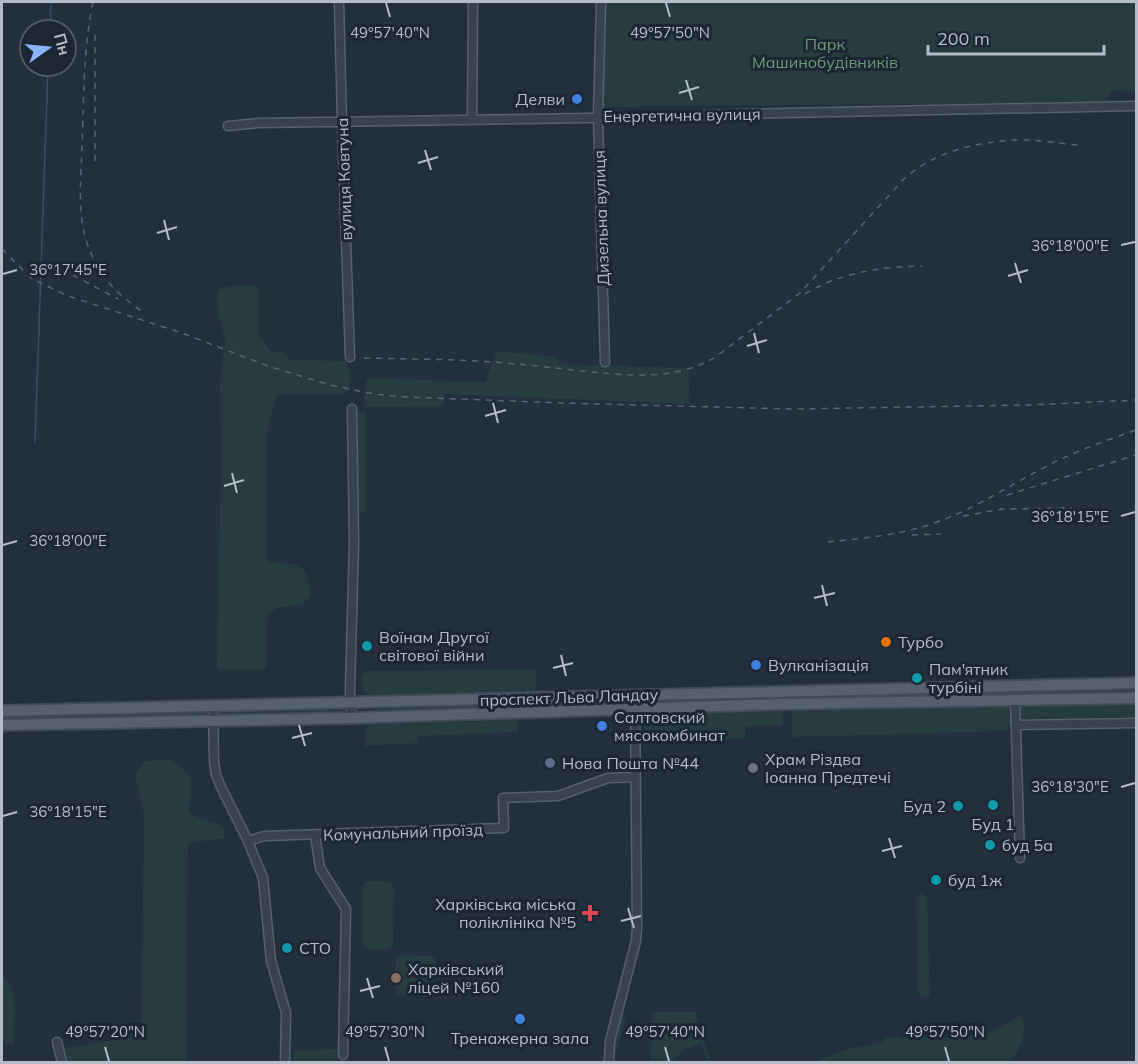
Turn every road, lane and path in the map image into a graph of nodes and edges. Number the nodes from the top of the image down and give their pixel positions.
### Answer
1 (339, 2) edge
2 (472, 2) edge
3 (601, 2) edge
4 (1137, 106) edge
5 (598, 117) junction
6 (472, 120) junction
7 (342, 123) junction
8 (228, 126) dead end
9 (350, 357) dead end
10 (605, 362) dead end
11 (352, 410) dead end
12 (1137, 683) edge
13 (1015, 687) junction
14 (614, 696) junction
15 (635, 696) junction
16 (1137, 698) edge
17 (1015, 700) junction
18 (350, 703) junction
19 (213, 706) junction
20 (614, 710) junction
21 (636, 710) junction
22 (4, 711) edge
23 (351, 718) junction
24 (213, 720) junction
25 (1137, 723) edge
26 (5, 725) edge
27 (1016, 725) junction
28 (636, 777) junction
29 (315, 835) junction
30 (248, 841) junction
31 (1020, 858) dead end
32 (57, 1042) dead end
33 (343, 1055) dead end
34 (62, 1062) edge
35 (285, 1062) edge
36 (609, 1062) edge

1 - 7 street, вулиця Ковтуна
2 - 6 street
3 - 5 street, Дизельна вулиця
4 - 5 street, Енергетична вулиця
5 - 6 street, Енергетична вулиця
5 - 10 street, Дизельна вулиця
6 - 7 street, Енергетична вулиця
7 - 8 street, Енергетична вулиця
7 - 9 street, вулиця Ковтуна
11 - 18 street
12 - 13 main road, проспект Льва Ландау
13 - 15 main road, проспект Льва Ландау
13 - 17 main road
14 - 15 main road, проспект Льва Ландау
14 - 18 main road, проспект Льва Ландау
14 - 20 main road
15 - 21 street
16 - 17 main road, проспект Льва Ландау
17 - 21 main road, проспект Льва Ландау
17 - 27 street
18 - 19 main road, проспект Льва Ландау
18 - 23 street
19 - 22 main road, проспект Льва Ландау
19 - 24 street
20 - 21 main road, проспект Льва Ландау
20 - 23 main road, проспект Льва Ландау
21 - 28 street
22 - 26 main road
23 - 24 main road, проспект Льва Ландау
24 - 26 main road, проспект Льва Ландау
24 - 30 street
25 - 27 street
27 - 31 street
28 - 29 street, Комунальний проїзд
28 - 36 street
29 - 30 street
29 - 33 street
30 - 35 street
32 - 34 street

